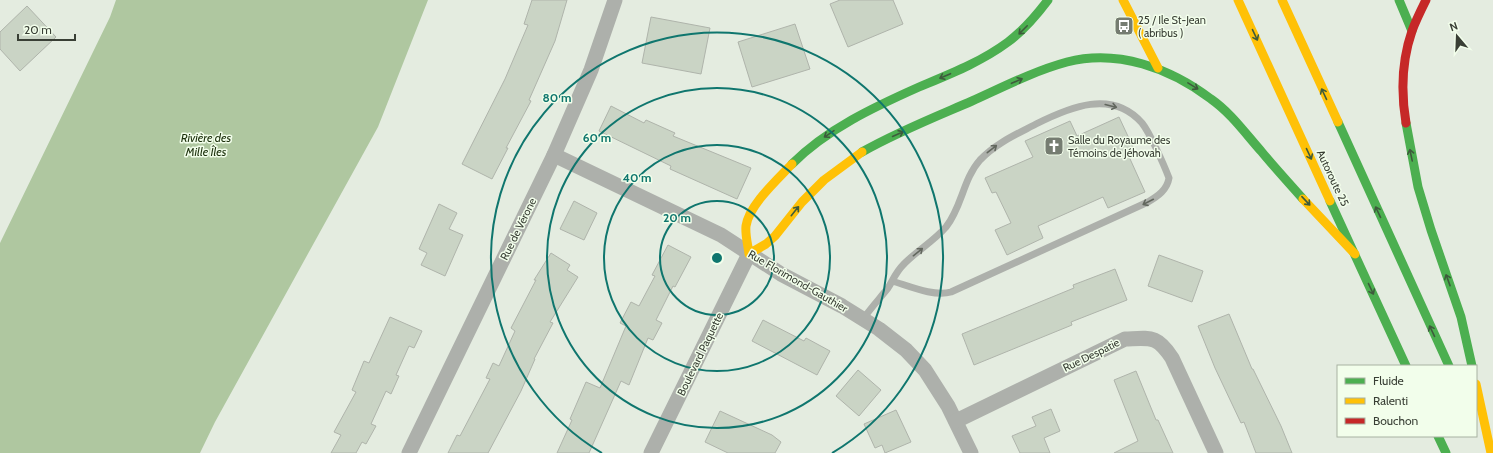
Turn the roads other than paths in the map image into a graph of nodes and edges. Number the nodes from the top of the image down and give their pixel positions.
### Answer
1 (615, 0) edge
2 (1048, 0) edge
3 (1123, 0) edge
4 (1238, 0) edge
5 (1282, 0) edge
6 (1398, 0) edge
7 (1426, 0) edge
8 (1412, 31) junction
9 (1158, 68) junction
10 (554, 155) junction
11 (749, 254) junction
12 (1354, 254) junction
13 (892, 281) junction
14 (863, 319) junction
15 (1406, 365) edge
16 (1449, 365) edge
17 (1472, 365) edge
18 (1477, 389) edge
19 (956, 421) junction
20 (1477, 428) edge
21 (1438, 437) edge
22 (409, 453) edge
23 (651, 453) edge
24 (971, 453) edge
25 (1216, 453) edge
26 (1446, 453) edge
27 (1490, 453) edge

1 - 10 street, Rue de Vérone
2 -> 11 highway
3 - 9 highway
4 -> 12 highway, Autoroute 25
16 -> 5 highway
6 - 8 highway
7 - 8 highway
17 -> 8 highway
11 -> 9 highway
9 -> 12 highway
10 - 11 street, Rue Florimond-Gauthier
10 - 22 street, Rue de Vérone
11 - 14 street, Rue Florimond-Gauthier
11 - 23 street, Boulevard Paquette
12 -> 15 highway, Autoroute 25
13 -> 13 lane
13 - 14 lane
14 - 19 street, Rue Florimond-Gauthier
18 - 27 highway
19 - 24 street, Rue Florimond-Gauthier
19 - 25 street, Rue Despatie
20 - 27 highway
21 - 26 highway

